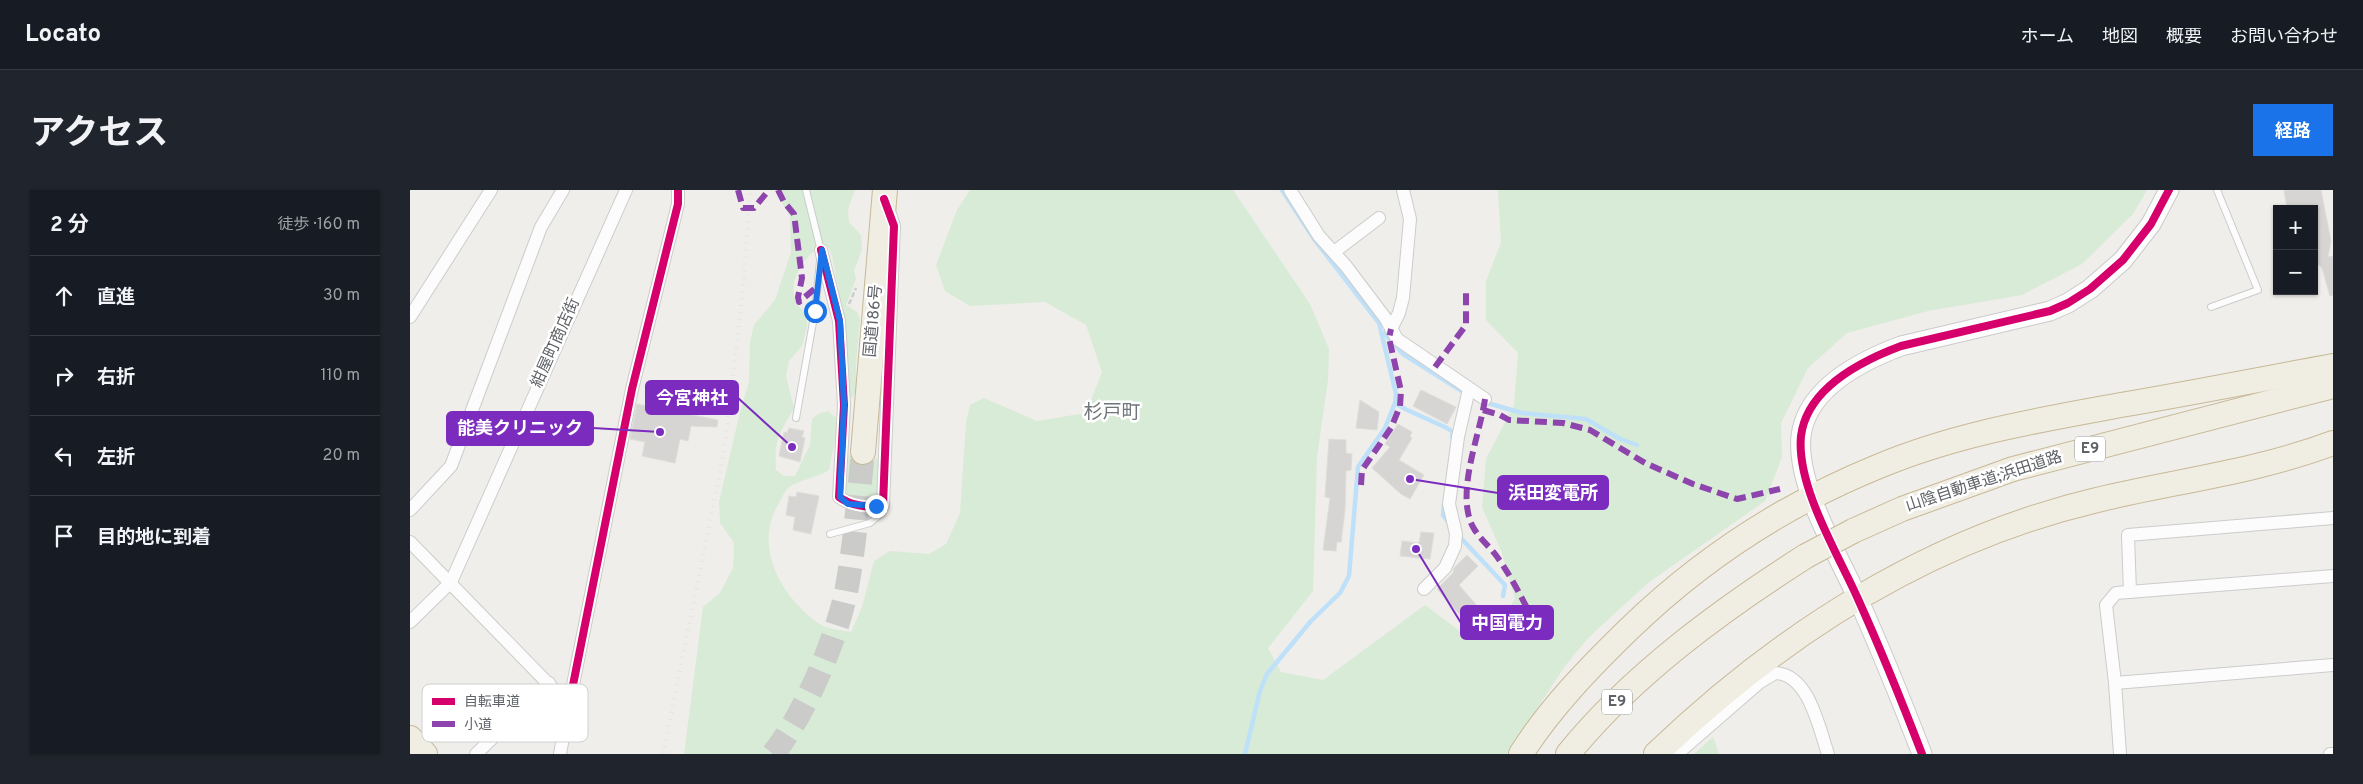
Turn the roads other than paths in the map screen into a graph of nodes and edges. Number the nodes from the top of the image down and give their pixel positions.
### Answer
1 (492, 190) edge
2 (563, 190) edge
3 (626, 190) edge
4 (678, 190) edge
5 (806, 190) edge
6 (1290, 190) edge
7 (1403, 190) edge
8 (2169, 190) edge
9 (2217, 190) edge
10 (884, 195) edge
11 (1380, 218) dead end
12 (822, 250) junction
13 (1334, 252) junction
14 (2212, 307) dead end
15 (410, 317) edge
16 (1391, 329) junction
17 (2333, 366) edge
18 (2333, 386) edge
19 (1470, 389) junction
20 (1485, 399) dead end
21 (796, 418) dead end
22 (2333, 443) edge
23 (863, 452) tunnel mouth
24 (1811, 496) junction
25 (883, 505) junction
26 (410, 510) edge
27 (2333, 518) edge
28 (830, 534) dead end
29 (410, 542) edge
30 (2333, 576) edge
31 (451, 582) junction
32 (1424, 588) dead end
33 (2130, 592) junction
34 (1858, 598) junction
35 (410, 622) edge
36 (1670, 654) junction
37 (2333, 665) edge
38 (549, 683) edge
39 (2115, 683) junction
40 (573, 684) edge
41 (410, 738) edge
42 (488, 742) edge
43 (425, 754) edge
44 (476, 754) edge
45 (1522, 754) edge
46 (1568, 754) edge
47 (1580, 754) edge
48 (1656, 754) edge
49 (1677, 754) edge
50 (1828, 754) edge
51 (1922, 754) edge
52 (2120, 754) edge

1 - 15 street
2 - 26 street
3 - 31 street, 紺屋町商店街
4 - 40 street
5 - 12 lane
6 - 13 street
7 - 16 street
8 - 24 street
9 - 14 lane
10 - 23 highway, 国道186号
10 - 25 street
11 - 13 street
12 - 21 lane
12 - 25 street
13 - 16 street
16 - 19 street
17 - 24 highway
18 - 36 highway, 山陰自動車道;浜田道路 / E9, bridge
19 - 20 street
19 - 32 street
22 - 34 highway
24 - 34 street
24 - 45 highway
25 - 28 lane
27 - 33 street
29 - 31 street
30 - 33 street
31 - 35 street, 紺屋町商店街
31 - 38 street
33 - 39 street
34 - 48 highway
34 - 51 street
36 - 46 highway, 山陰自動車道;浜田道路 / E9
36 - 47 highway, 山陰自動車道;浜田道路 / E9
37 - 39 street
39 - 52 street
41 - 43 highway
42 - 44 street
49 - 50 street

